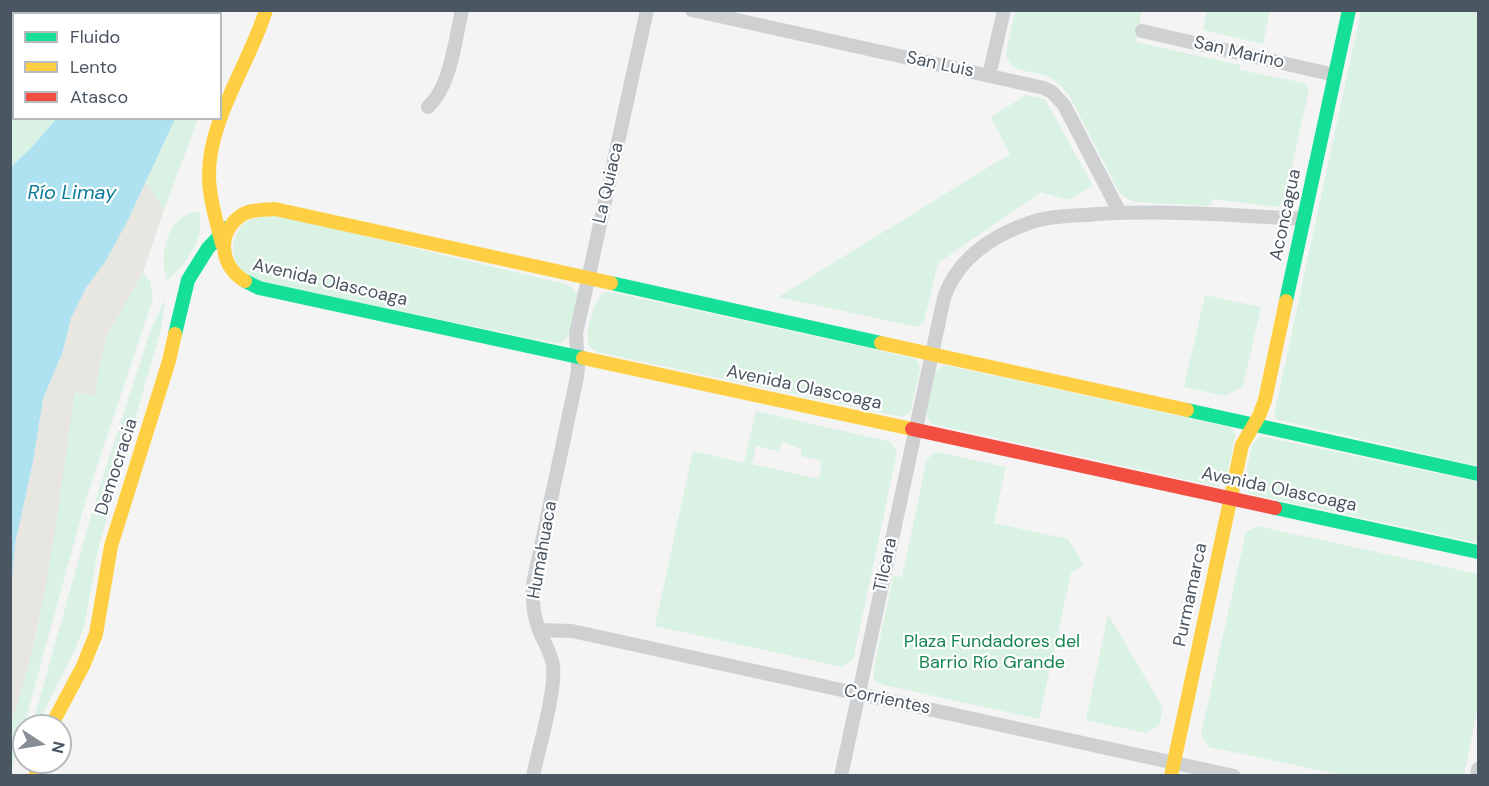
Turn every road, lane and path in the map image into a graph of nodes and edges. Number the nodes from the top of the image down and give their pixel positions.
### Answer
1 (266, 10) edge
2 (462, 10) edge
3 (647, 10) edge
4 (692, 10) edge
5 (1004, 10) edge
6 (1349, 10) edge
7 (1142, 32) dead end
8 (1335, 75) junction
9 (988, 76) junction
10 (428, 107) dead end
11 (222, 119) edge
12 (222, 120) edge
13 (1120, 213) junction
14 (1304, 219) junction
15 (225, 236) junction
16 (588, 279) junction
17 (932, 354) junction
18 (577, 357) junction
19 (1253, 424) junction
20 (915, 430) junction
21 (1479, 474) edge
22 (1231, 498) junction
23 (1479, 552) edge
24 (539, 630) junction
25 (858, 693) junction
26 (57, 714) edge
27 (1172, 769) edge
28 (1479, 769) edge
29 (533, 776) edge
30 (841, 776) edge
31 (1234, 776) edge
32 (1477, 776) edge

1 - 11 main road, Avenida Olascoaga
2 - 10 street
3 - 16 street, La Quiaca
4 - 9 street, San Luis
5 - 9 street
6 - 8 main road, Aconcagua
7 - 8 street, San Marino
8 - 14 main road, Aconcagua
9 - 13 street, San Luis
12 - 15 main road, Avenida Olascoaga
13 - 14 street, Tilcara
13 - 17 street, Tilcara
14 - 19 main road, Aconcagua
15 - 16 main road
15 - 18 main road, Avenida Olascoaga
15 - 26 main road, Democracia
16 - 17 main road
16 - 18 street, La Quiaca
17 - 19 main road
17 - 20 street, Tilcara
18 - 20 main road, Avenida Olascoaga
18 - 24 street, Humahuaca
19 - 21 main road
19 - 22 main road, Purmamarca
20 - 22 main road, Avenida Olascoaga
20 - 25 street, Tilcara
22 - 23 main road, Avenida Olascoaga
22 - 27 main road, Purmamarca
24 - 25 street, Corrientes
24 - 29 street, Humahuaca
25 - 27 street, Corrientes
25 - 30 street, Tilcara
27 - 31 street, Corrientes
28 - 32 street

